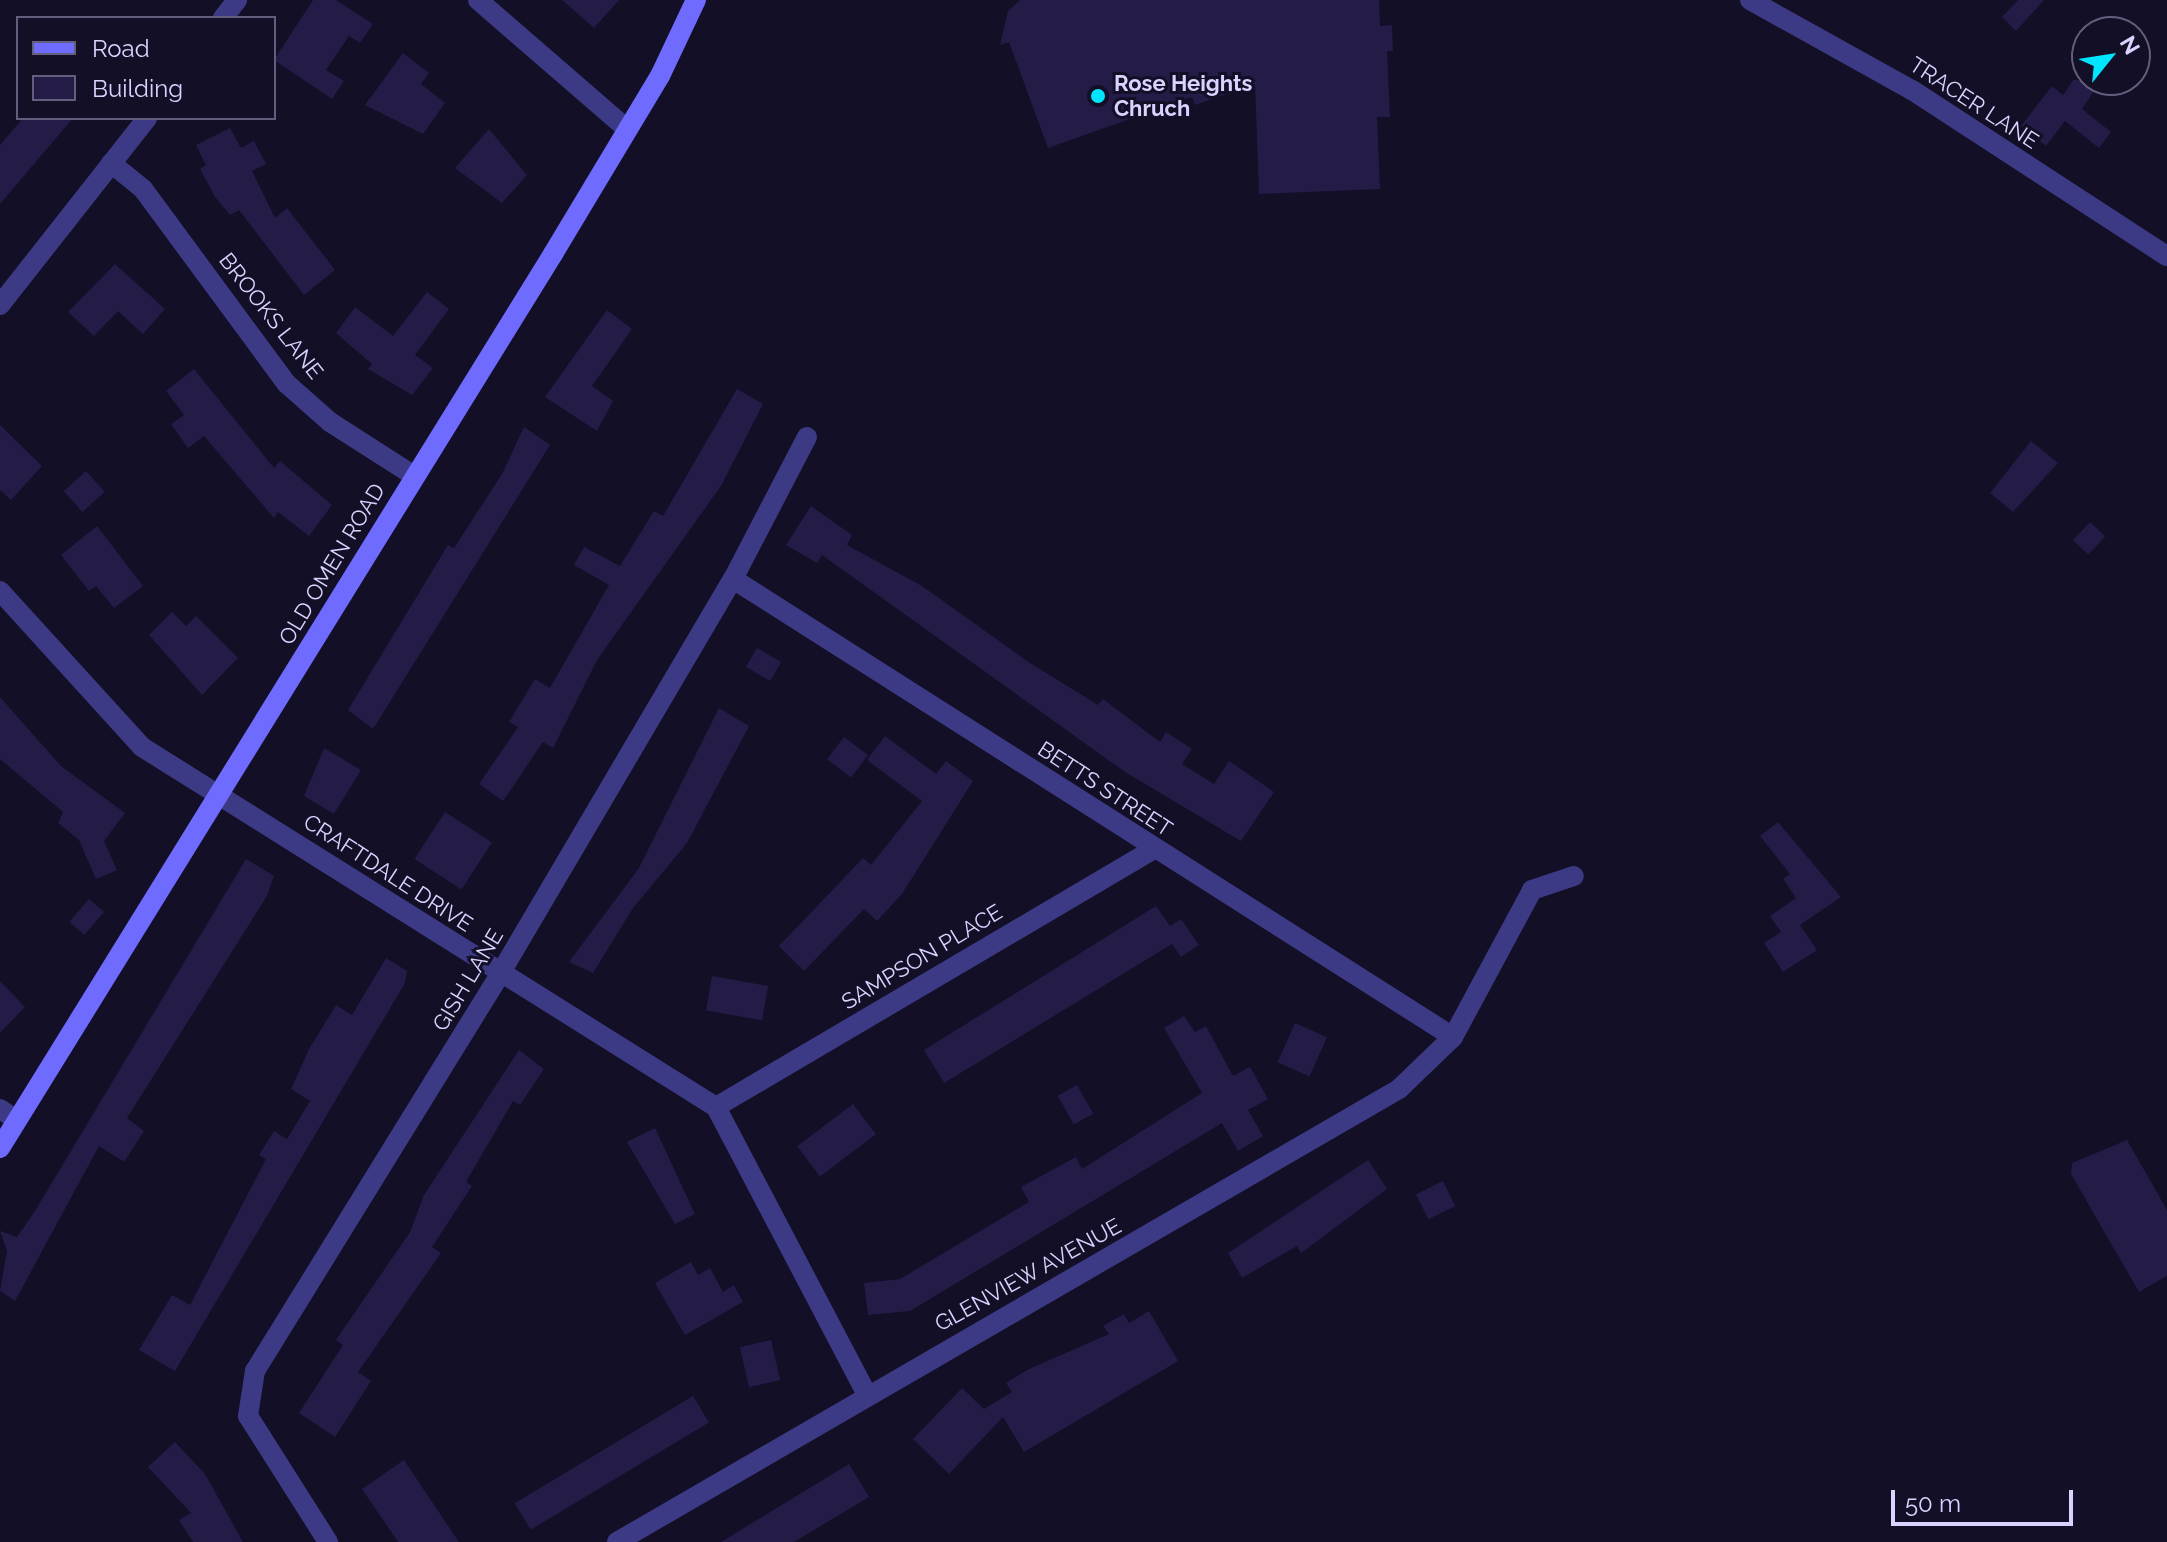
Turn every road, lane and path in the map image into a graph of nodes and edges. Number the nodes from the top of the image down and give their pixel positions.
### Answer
1 (237, 0) edge
2 (478, 0) edge
3 (696, 0) edge
4 (1750, 0) edge
5 (225, 16) edge
6 (145, 120) edge
7 (627, 129) junction
8 (111, 163) junction
9 (2167, 256) edge
10 (0, 305) edge
11 (807, 437) dead end
12 (413, 475) junction
13 (733, 579) junction
14 (0, 591) edge
15 (222, 799) junction
16 (1154, 849) junction
17 (1574, 876) dead end
18 (500, 974) junction
19 (1453, 1037) junction
20 (716, 1107) junction
21 (8, 1114) edge
22 (0, 1148) edge
23 (866, 1393) junction
24 (328, 1542) edge
25 (617, 1542) edge

1 - 5 street
2 - 7 street
3 - 7 street, OLD OMEN ROAD
4 - 9 street, TRACER LANE
6 - 8 street
7 - 12 street, OLD OMEN ROAD
8 - 10 street
8 - 12 street, BROOKS LANE
11 - 13 street, GISH LANE
12 - 15 street, OLD OMEN ROAD
13 - 16 street, BETTS STREET
13 - 18 street, GISH LANE
14 - 15 street, CRAFTDALE DRIVE
15 - 18 street, CRAFTDALE DRIVE
15 - 21 street, OLD OMEN ROAD
16 - 19 street, BETTS STREET
16 - 20 street, SAMPSON PLACE
17 - 19 street, GLENVIEW AVENUE
18 - 20 street, CRAFTDALE DRIVE
18 - 24 street, GISH LANE
19 - 23 street, GLENVIEW AVENUE
20 - 23 street
21 - 22 street, OLD OMEN ROAD
23 - 25 street, GLENVIEW AVENUE

